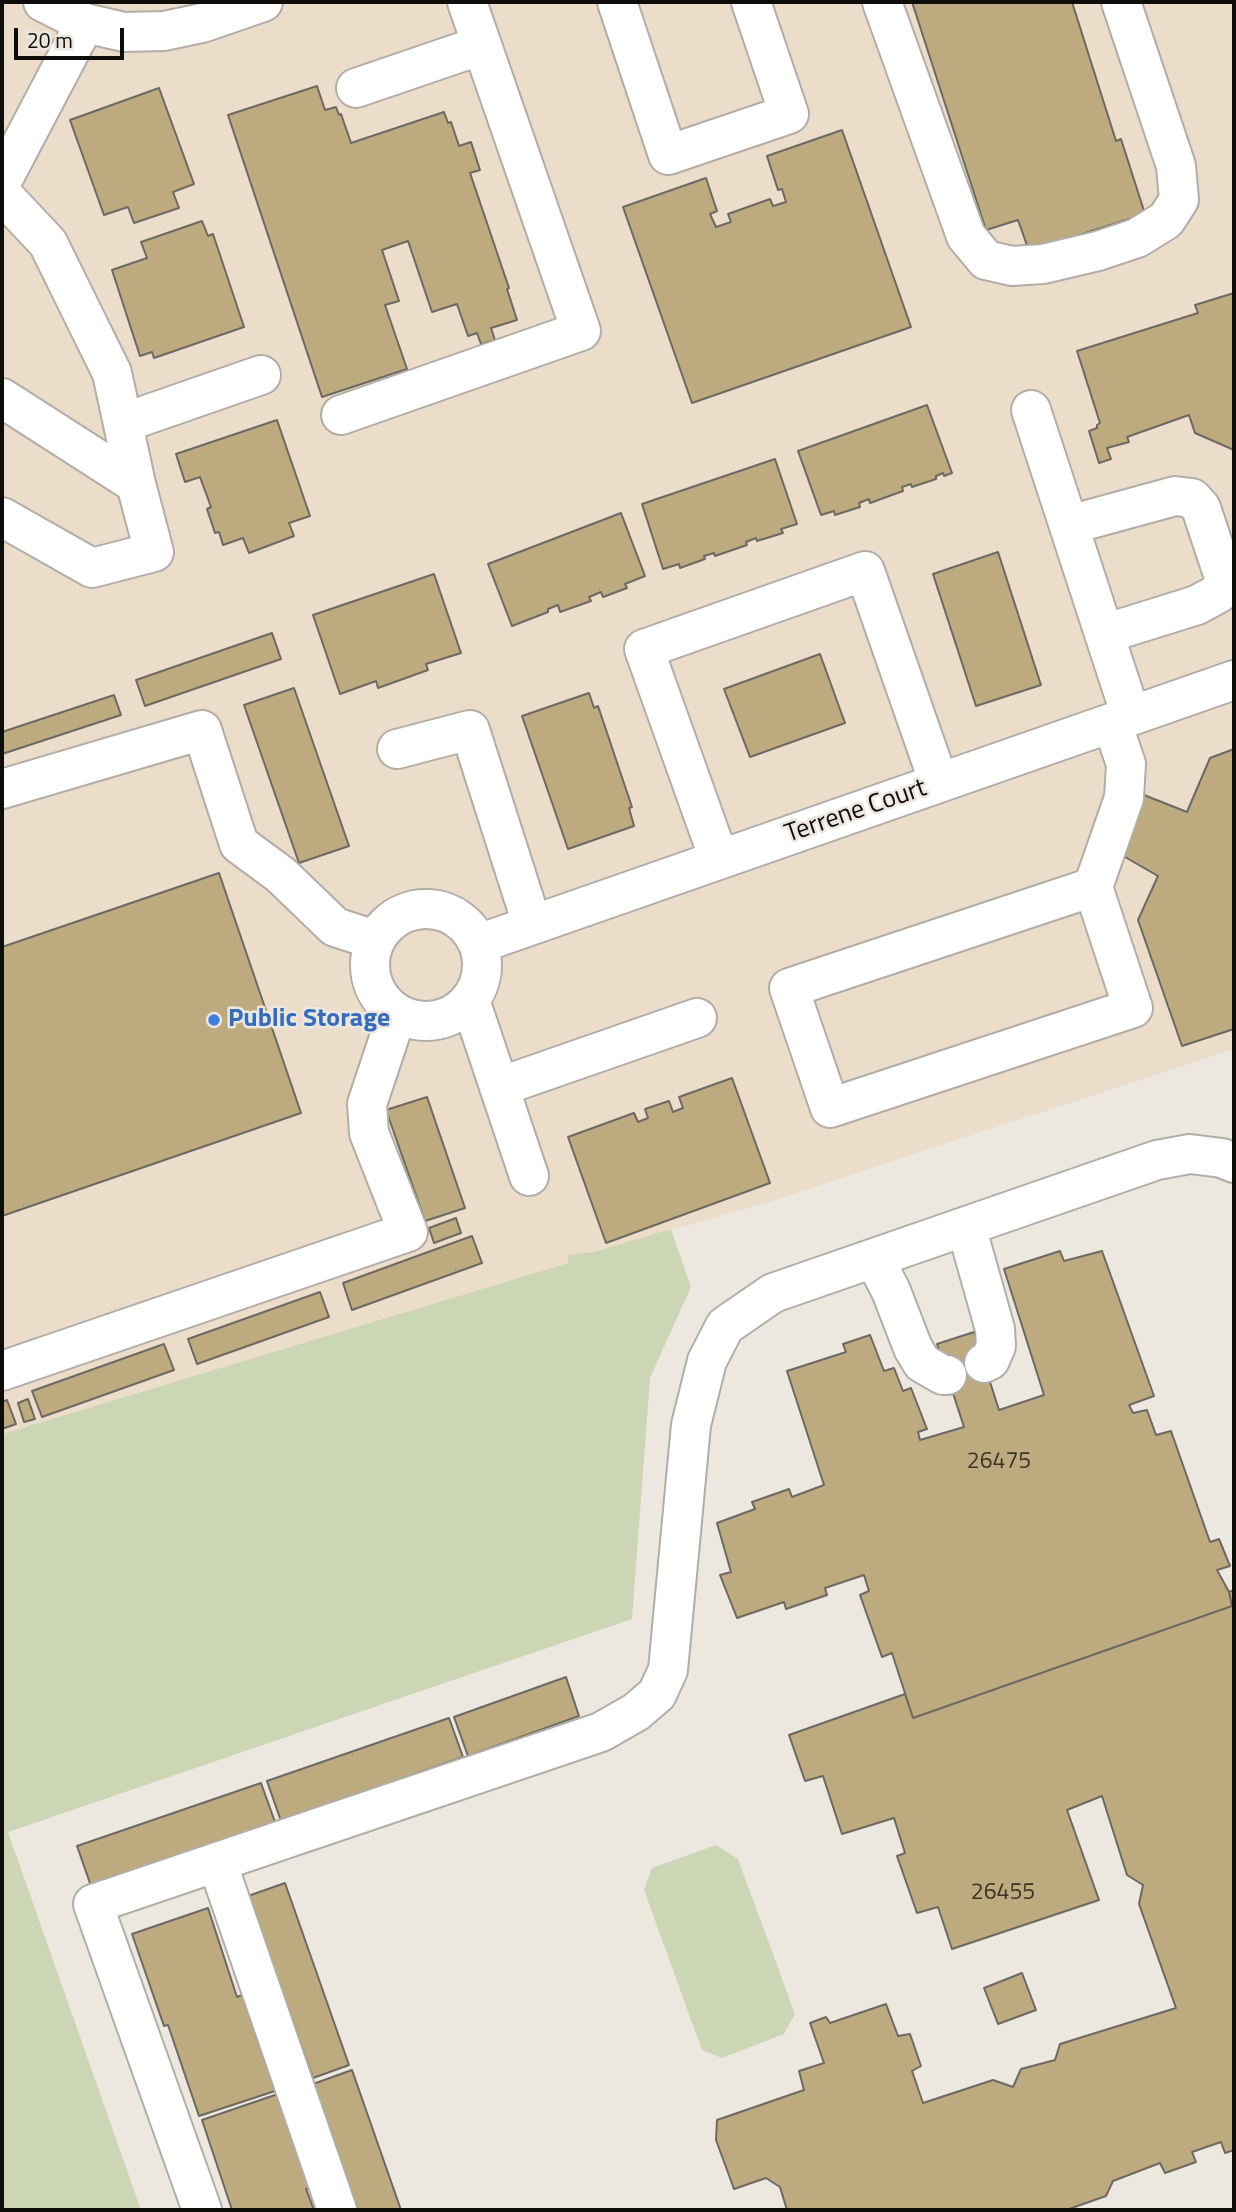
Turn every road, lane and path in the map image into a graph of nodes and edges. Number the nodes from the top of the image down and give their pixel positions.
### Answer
1 (43, 2) edge
2 (263, 2) edge
3 (467, 2) edge
4 (617, 2) edge
5 (751, 2) edge
6 (882, 2) edge
7 (1121, 2) edge
8 (85, 23) junction
9 (482, 45) junction
10 (356, 88) dead end
11 (2, 181) edge
12 (2, 194) edge
13 (261, 375) dead end
14 (2, 398) edge
15 (1031, 410) dead end
16 (341, 415) dead end
17 (123, 423) junction
18 (136, 484) junction
19 (2, 517) edge
20 (1069, 526) junction
21 (1104, 634) junction
22 (1234, 680) edge
23 (1121, 720) junction
24 (397, 749) dead end
25 (939, 783) junction
26 (2, 789) edge
27 (719, 859) junction
28 (1093, 887) junction
29 (533, 924) junction
30 (375, 940) junction
31 (478, 944) junction
32 (470, 1000) junction
33 (397, 1014) junction
34 (697, 1018) dead end
35 (499, 1087) junction
36 (1234, 1163) edge
37 (529, 1176) dead end
38 (966, 1226) junction
39 (874, 1258) junction
40 (984, 1363) dead end
41 (2, 1371) edge
42 (947, 1375) dead end
43 (217, 1862) junction
44 (202, 2210) edge
45 (337, 2210) edge

1 - 8 street
2 - 8 street
3 - 9 street
4 - 5 street
6 - 7 street
8 - 11 street
9 - 10 street
9 - 16 street
12 - 17 street
13 - 17 street
14 - 18 street
15 - 20 street
17 - 18 street
18 - 19 street
20 - 21 street
20 - 21 street
21 - 23 street
22 - 23 street, Terrene Court
23 - 25 street, Terrene Court
23 - 28 street
24 - 29 street
25 - 27 street, Terrene Court
25 - 27 street
26 - 30 street
27 - 29 street, Terrene Court
28 - 28 street
29 - 31 street, Terrene Court
30 - 31 street
30 - 33 street
31 - 32 street
32 - 33 street
32 - 35 street
33 - 41 street
34 - 35 street
35 - 37 street
36 - 38 street
38 - 39 street
38 - 40 street
39 - 42 street
39 - 43 street
43 - 44 street
43 - 45 street

